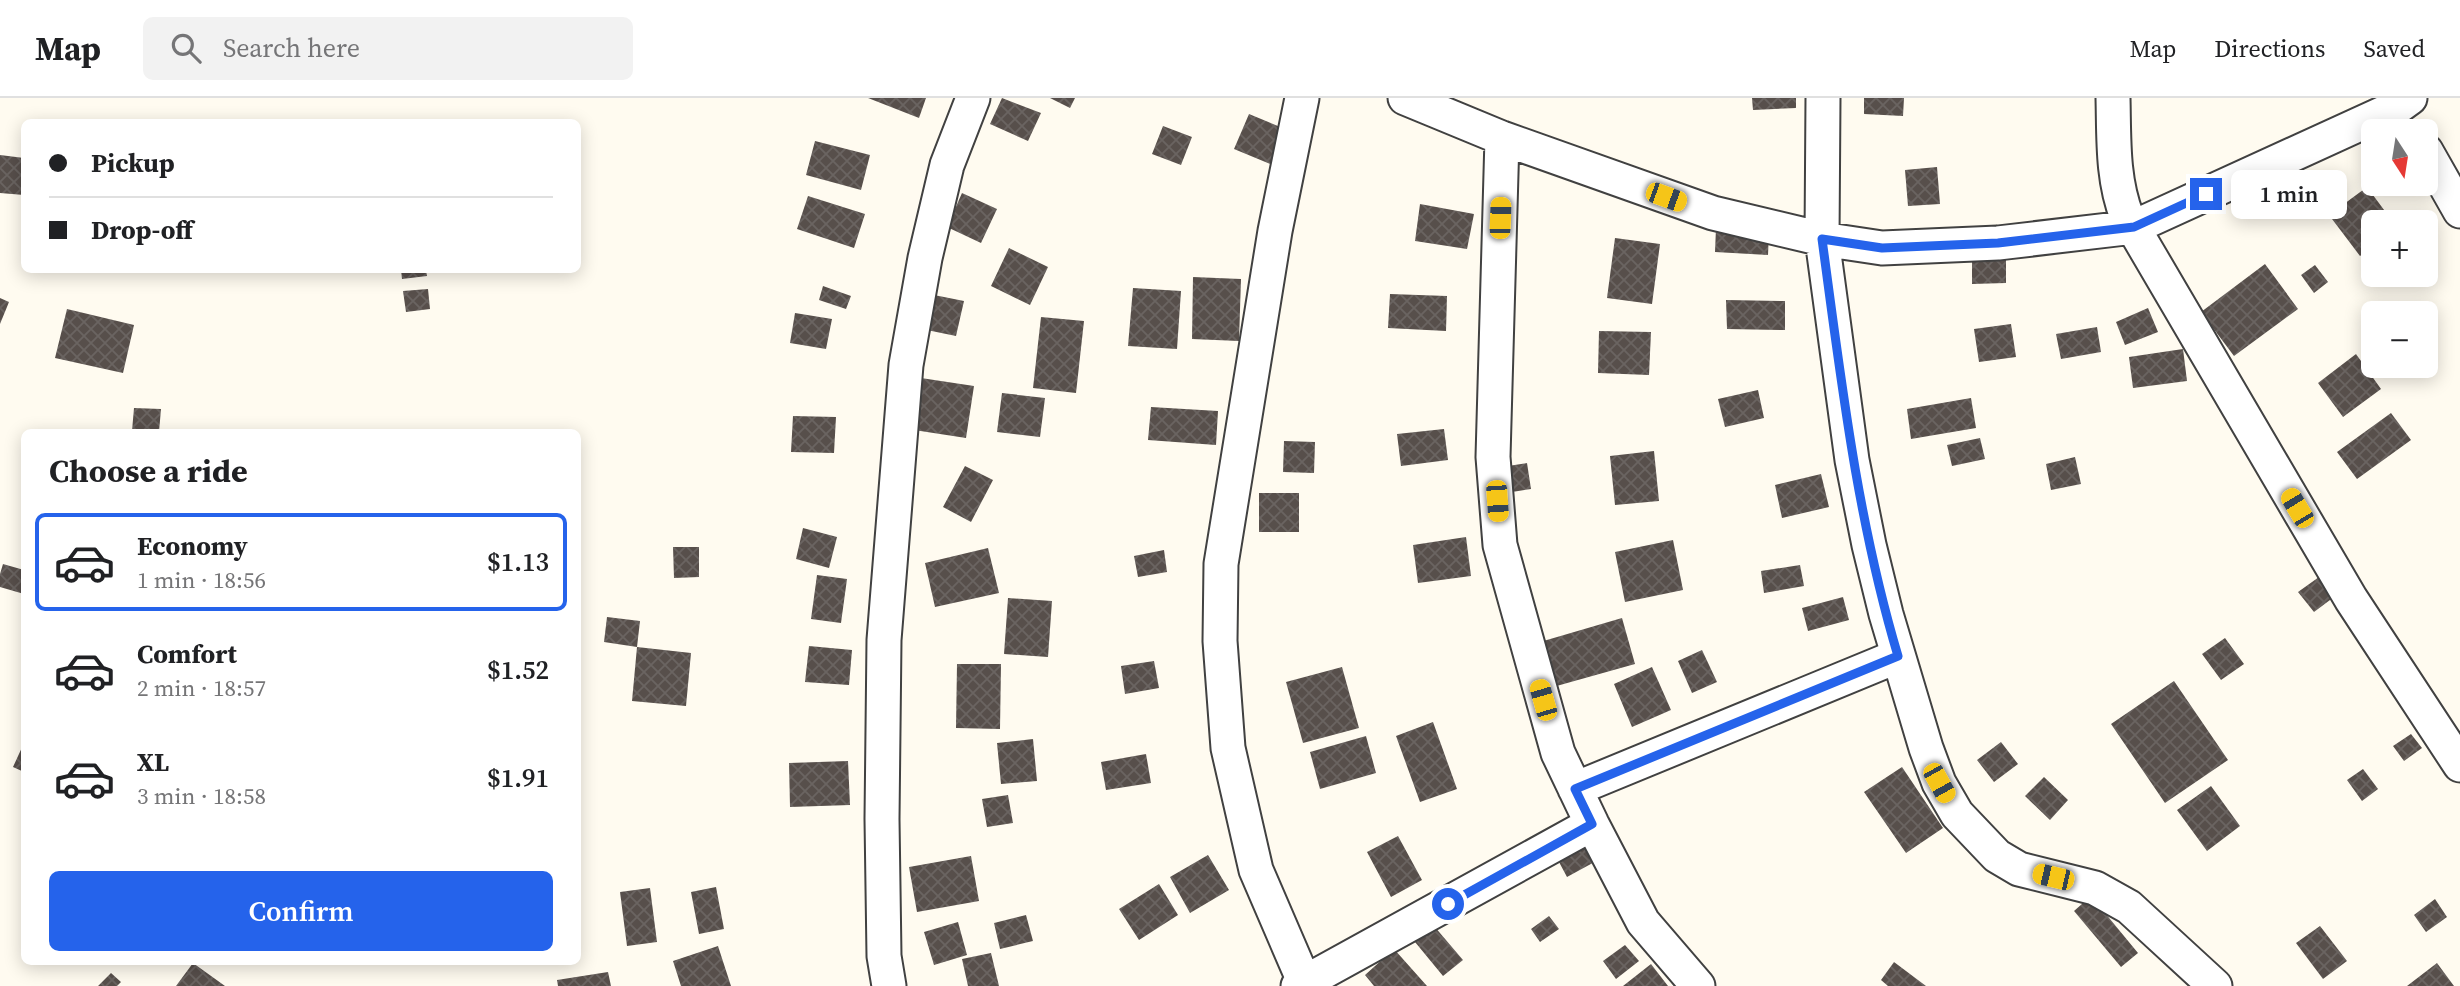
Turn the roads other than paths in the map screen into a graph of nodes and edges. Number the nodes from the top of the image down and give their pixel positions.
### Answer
1 (973, 98) edge
2 (1302, 98) edge
3 (1405, 98) edge
4 (1823, 98) edge
5 (2113, 98) edge
6 (2405, 108) edge
7 (1502, 138) junction
8 (2438, 172) edge
9 (2460, 211) edge
10 (2134, 227) junction
11 (1822, 239) junction
12 (1898, 656) junction
13 (2450, 726) edge
14 (2460, 765) edge
15 (1575, 789) junction
16 (1592, 824) junction
17 (1303, 985) edge
18 (889, 986) edge
19 (1698, 986) edge
20 (2216, 986) edge

1 - 18 street
2 - 17 street
3 - 7 street
4 - 11 street
5 - 10 street
6 - 10 street
7 - 11 street
7 - 15 street
8 - 9 street
10 - 11 street
10 - 13 street
11 - 12 street
12 - 15 street
12 - 20 street
13 - 14 street
15 - 16 street
16 - 17 street
16 - 19 street

